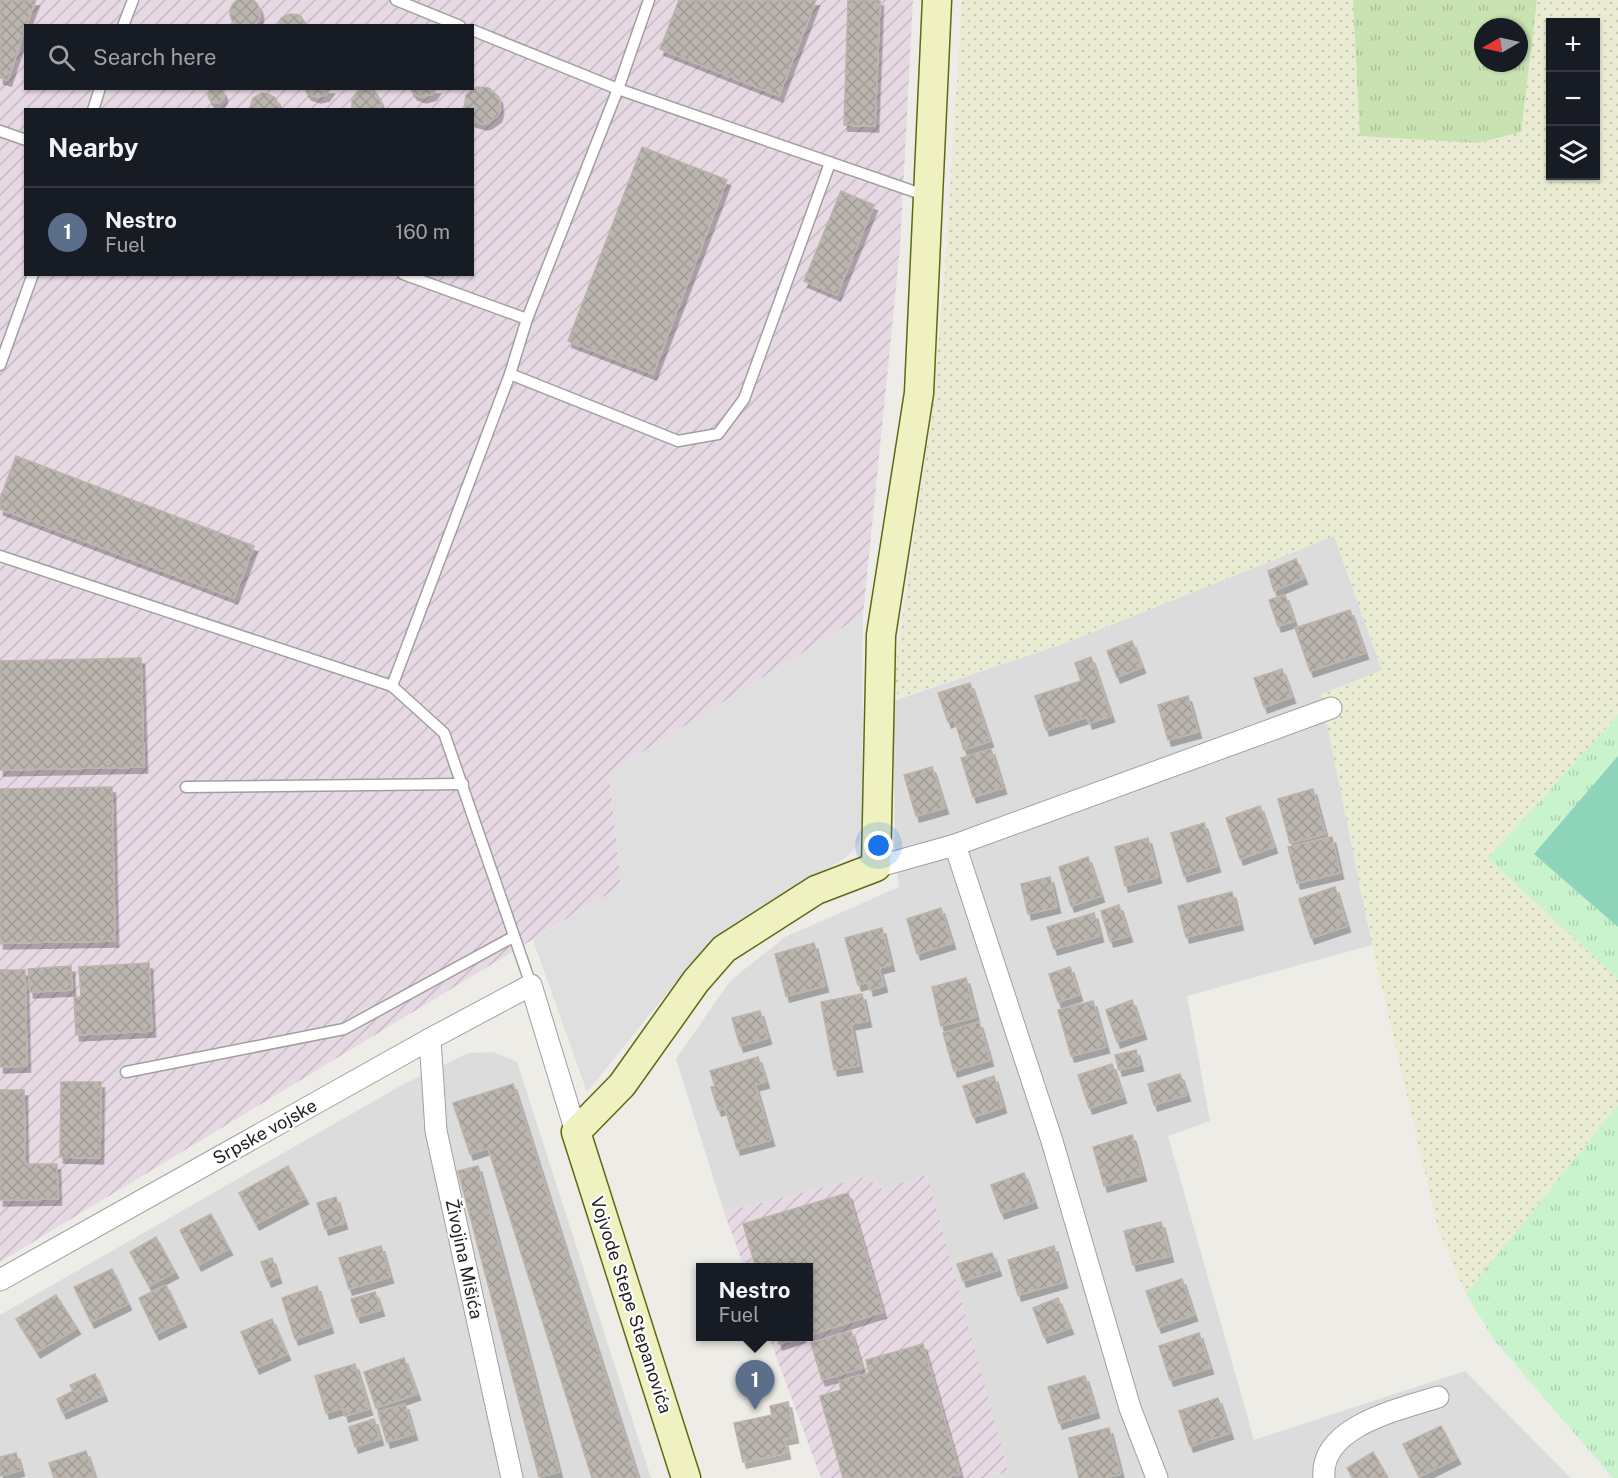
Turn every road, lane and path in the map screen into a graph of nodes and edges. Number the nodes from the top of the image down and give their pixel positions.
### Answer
1 (133, 0) edge
2 (396, 0) edge
3 (649, 0) edge
4 (938, 0) edge
5 (124, 24) edge
6 (455, 24) edge
7 (474, 31) edge
8 (618, 88) junction
9 (99, 90) edge
10 (94, 108) edge
11 (0, 130) edge
12 (24, 139) edge
13 (830, 163) junction
14 (927, 196) junction
15 (32, 276) edge
16 (409, 276) edge
17 (527, 319) junction
18 (0, 365) edge
19 (510, 374) junction
20 (0, 556) edge
21 (392, 686) junction
22 (1331, 708) dead end
23 (463, 784) junction
24 (186, 787) dead end
25 (955, 845) junction
26 (876, 867) junction
27 (513, 937) junction
28 (531, 985) junction
29 (430, 1039) junction
30 (126, 1072) dead end
31 (576, 1132) junction
32 (0, 1280) edge
33 (1438, 1397) dead end
34 (512, 1478) edge
35 (686, 1478) edge
36 (1157, 1478) edge
37 (1323, 1478) edge

1 - 5 lane
2 - 6 lane
3 - 8 lane
4 - 14 street
7 - 8 lane
8 - 13 lane
8 - 17 lane
9 - 10 lane
11 - 12 lane
13 - 14 lane
13 - 19 lane
14 - 26 street
15 - 18 lane
16 - 17 lane
17 - 19 lane
19 - 21 lane
20 - 21 lane
21 - 23 lane
22 - 25 street
23 - 24 lane
23 - 27 lane
25 - 26 street
25 - 36 street
26 - 31 street
27 - 28 lane
27 - 30 lane
28 - 29 street, Srpske vojske
28 - 31 street
29 - 32 street, Srpske vojske
29 - 34 street, Živojina Mišića
31 - 35 street, Vojvode Stepe Stepanovića
33 - 37 street

